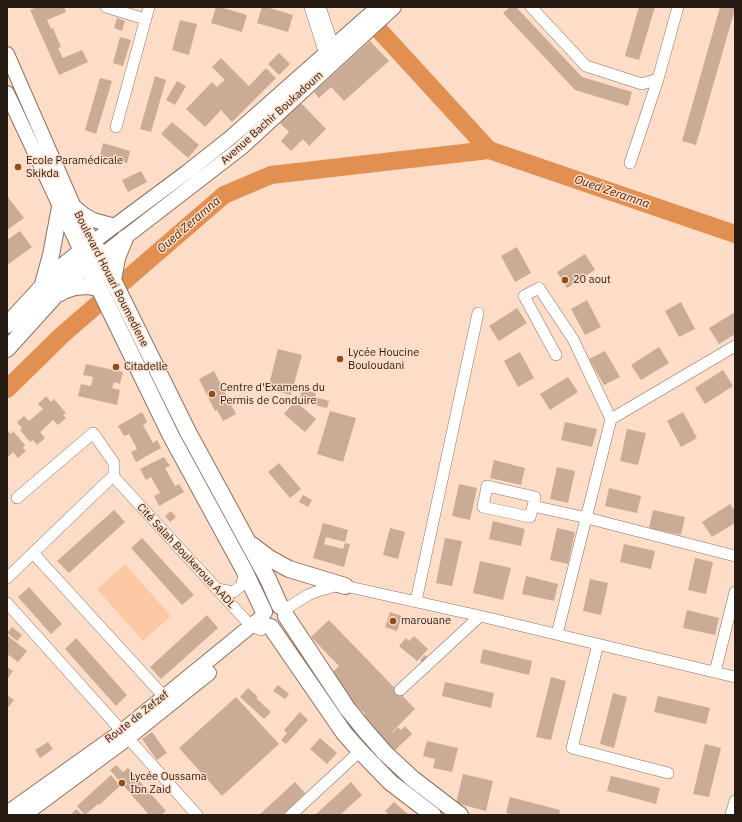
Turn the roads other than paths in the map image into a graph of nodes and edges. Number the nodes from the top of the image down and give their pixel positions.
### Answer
1 (106, 7) edge
2 (149, 7) edge
3 (310, 7) edge
4 (320, 7) edge
5 (378, 7) edge
6 (394, 7) edge
7 (531, 7) edge
8 (678, 7) edge
9 (145, 19) junction
10 (323, 33) junction
11 (334, 53) junction
12 (7, 54) edge
13 (313, 64) junction
14 (658, 79) junction
15 (7, 93) edge
16 (116, 127) dead end
17 (630, 163) dead end
18 (67, 207) junction
19 (120, 232) junction
20 (92, 250) junction
21 (88, 266) junction
22 (113, 280) junction
23 (98, 288) junction
24 (48, 292) junction
25 (478, 313) dead end
26 (7, 325) edge
27 (735, 346) edge
28 (7, 349) edge
29 (556, 354) dead end
30 (611, 419) junction
31 (114, 478) junction
32 (17, 498) dead end
33 (533, 506) junction
34 (587, 518) junction
35 (245, 539) junction
36 (33, 553) junction
37 (735, 556) edge
38 (246, 573) junction
39 (7, 578) edge
40 (345, 586) junction
41 (217, 589) junction
42 (735, 592) edge
43 (416, 601) junction
44 (7, 604) edge
45 (283, 611) junction
46 (480, 616) junction
47 (263, 623) junction
48 (557, 634) junction
49 (598, 644) junction
50 (715, 672) junction
51 (735, 677) edge
52 (400, 690) dead end
53 (167, 700) junction
54 (125, 734) junction
55 (360, 751) junction
56 (668, 773) dead end
57 (735, 800) edge
58 (7, 813) edge
59 (24, 815) edge
60 (197, 815) edge
61 (291, 815) edge
62 (433, 815) edge
63 (460, 815) edge
64 (731, 815) edge

1 - 9 street
2 - 9 street
3 - 10 street
4 - 10 street
5 - 11 main road, Avenue Bachir Boukadoum
6 - 11 main road, Avenue Bachir Boukadoum
7 - 14 street
8 - 14 street
9 - 16 street
10 - 11 street
10 - 11 street
10 - 13 street
11 - 13 main road, Avenue Bachir Boukadoum
11 - 19 main road, Avenue Bachir Boukadoum
12 - 18 main road, Boulevard Houari Boumediene
13 - 19 main road, Avenue Bachir Boukadoum
14 - 17 street
15 - 18 main road, Boulevard Houari Boumediene
18 - 19 main road
18 - 20 main road, Boulevard Houari Boumediene
18 - 24 highway
19 - 20 main road, Avenue Bachir Boukadoum
19 - 22 highway
20 - 21 highway, Boulevard Houari Boumediene
20 - 22 highway, Boulevard Houari Boumediene
20 - 24 highway
21 - 23 highway, Boulevard Houari Boumediene
21 - 24 highway
22 - 35 highway, Boulevard Houari Boumediene
23 - 24 highway
23 - 38 highway, Boulevard Houari Boumediene
24 - 26 highway
24 - 28 highway
25 - 43 street
27 - 30 street
29 - 30 street
30 - 34 street
31 - 32 street
31 - 36 street
31 - 41 street, Cité Salah Boulkeroua AADL
33 - 33 street
33 - 34 street
34 - 37 street
34 - 48 street
35 - 40 highway
35 - 45 highway, Boulevard Houari Boumediene
36 - 39 street
36 - 53 street
38 - 41 street
38 - 47 highway, Boulevard Houari Boumediene
40 - 43 street
40 - 45 street
41 - 47 street, Cité Salah Boulkeroua AADL
42 - 50 street
43 - 46 street
44 - 54 street
45 - 47 highway
45 - 63 highway, Boulevard Houari Boumediene
46 - 48 street
46 - 52 street
47 - 53 main road, Route de Zefzef
47 - 55 highway, Boulevard Houari Boumediene
48 - 49 street
49 - 50 street
49 - 56 street
50 - 51 street
53 - 54 main road, Route de Zefzef
54 - 58 main road, Route de Zefzef
54 - 59 main road, Route de Zefzef
54 - 60 street
55 - 61 street
55 - 62 highway, Boulevard Houari Boumediene
57 - 64 street

